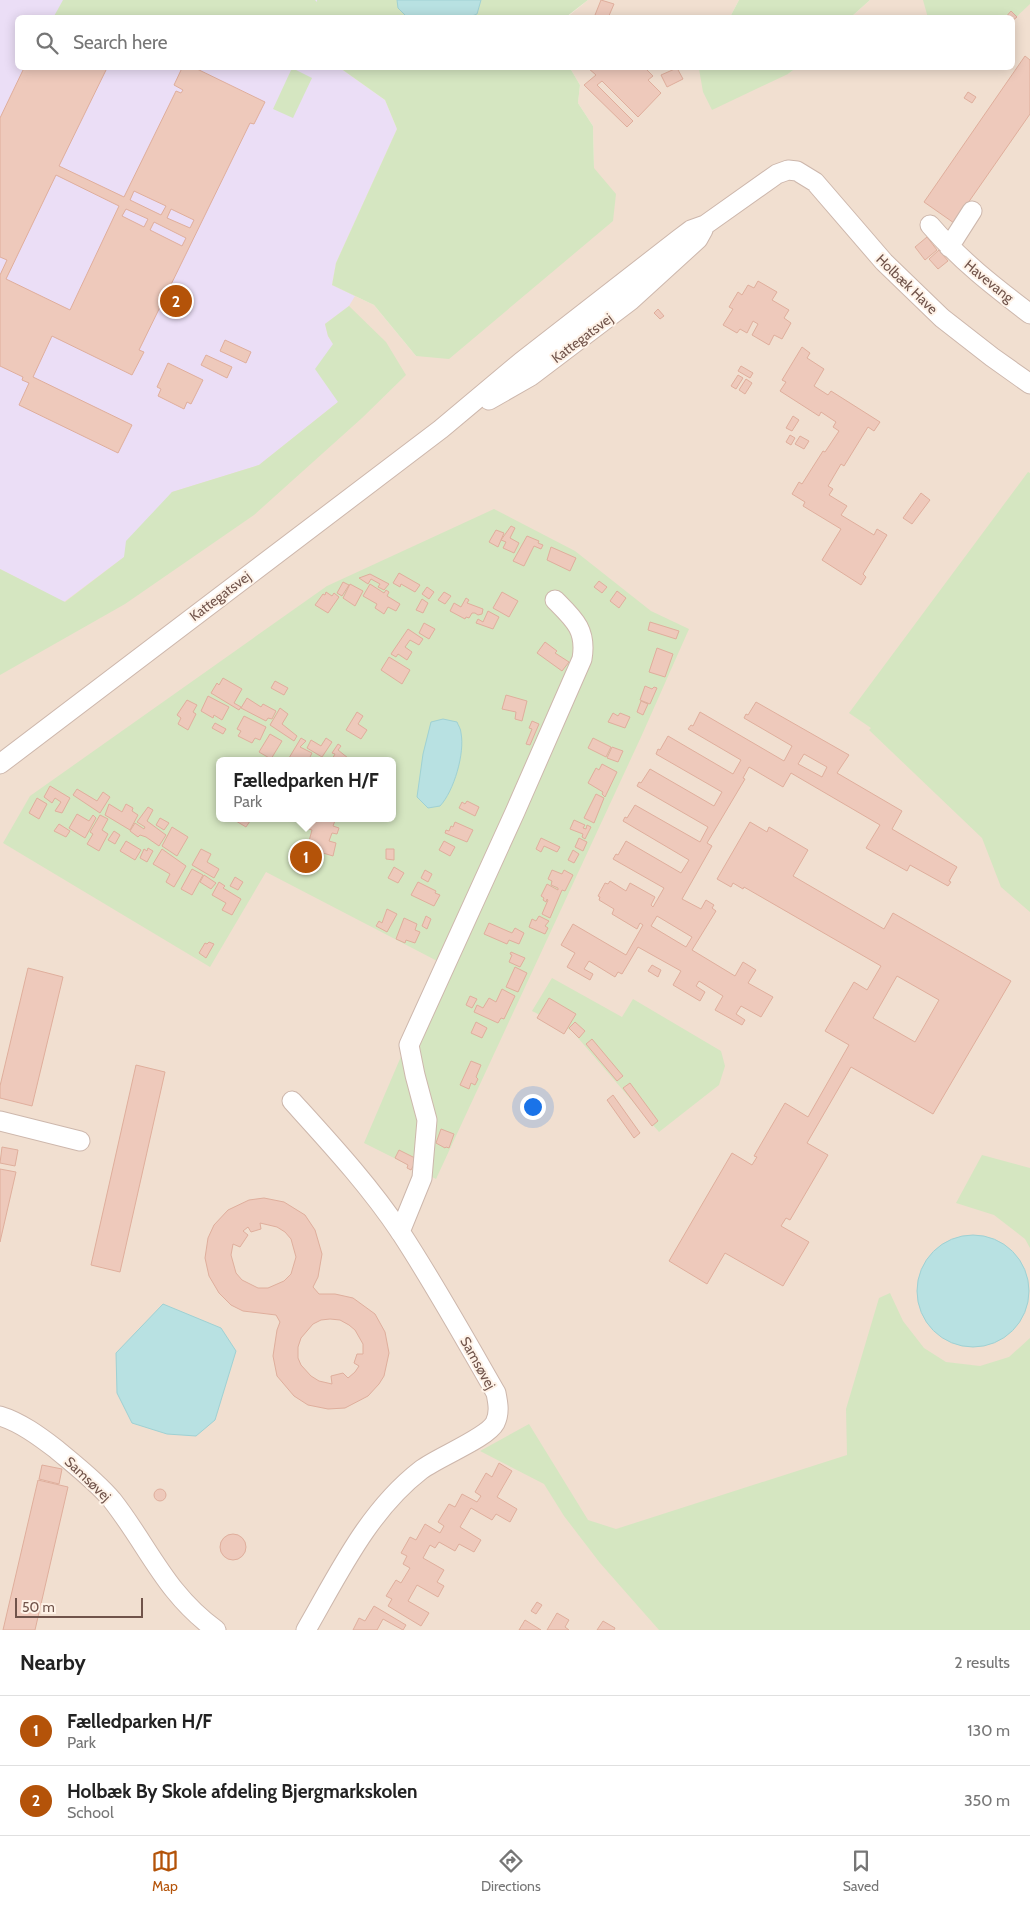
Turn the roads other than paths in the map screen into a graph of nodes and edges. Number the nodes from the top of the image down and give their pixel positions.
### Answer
1 (797, 171) joint
2 (972, 211) dead end
3 (705, 225) junction
4 (930, 225) dead end
5 (948, 247) junction
6 (1030, 314) edge
7 (1030, 384) edge
8 (441, 429) junction
9 (555, 600) dead end
10 (0, 764) edge
11 (292, 1101) dead end
12 (0, 1121) edge
13 (80, 1142) dead end
14 (400, 1232) junction
15 (0, 1416) edge
16 (216, 1630) edge
17 (306, 1630) edge

1 - 3 street, Kattegatsvej
1 - 7 street, Holbæk Have
2 - 5 street
3 - 8 street, Kattegatsvej
3 - 8 street, Kattegatsvej
4 - 5 street, Havevang
5 - 6 street, Havevang
8 - 10 street, Kattegatsvej
9 - 14 street
11 - 14 street, Samsøvej
12 - 13 street
14 - 17 street, Samsøvej
15 - 16 street, Samsøvej

